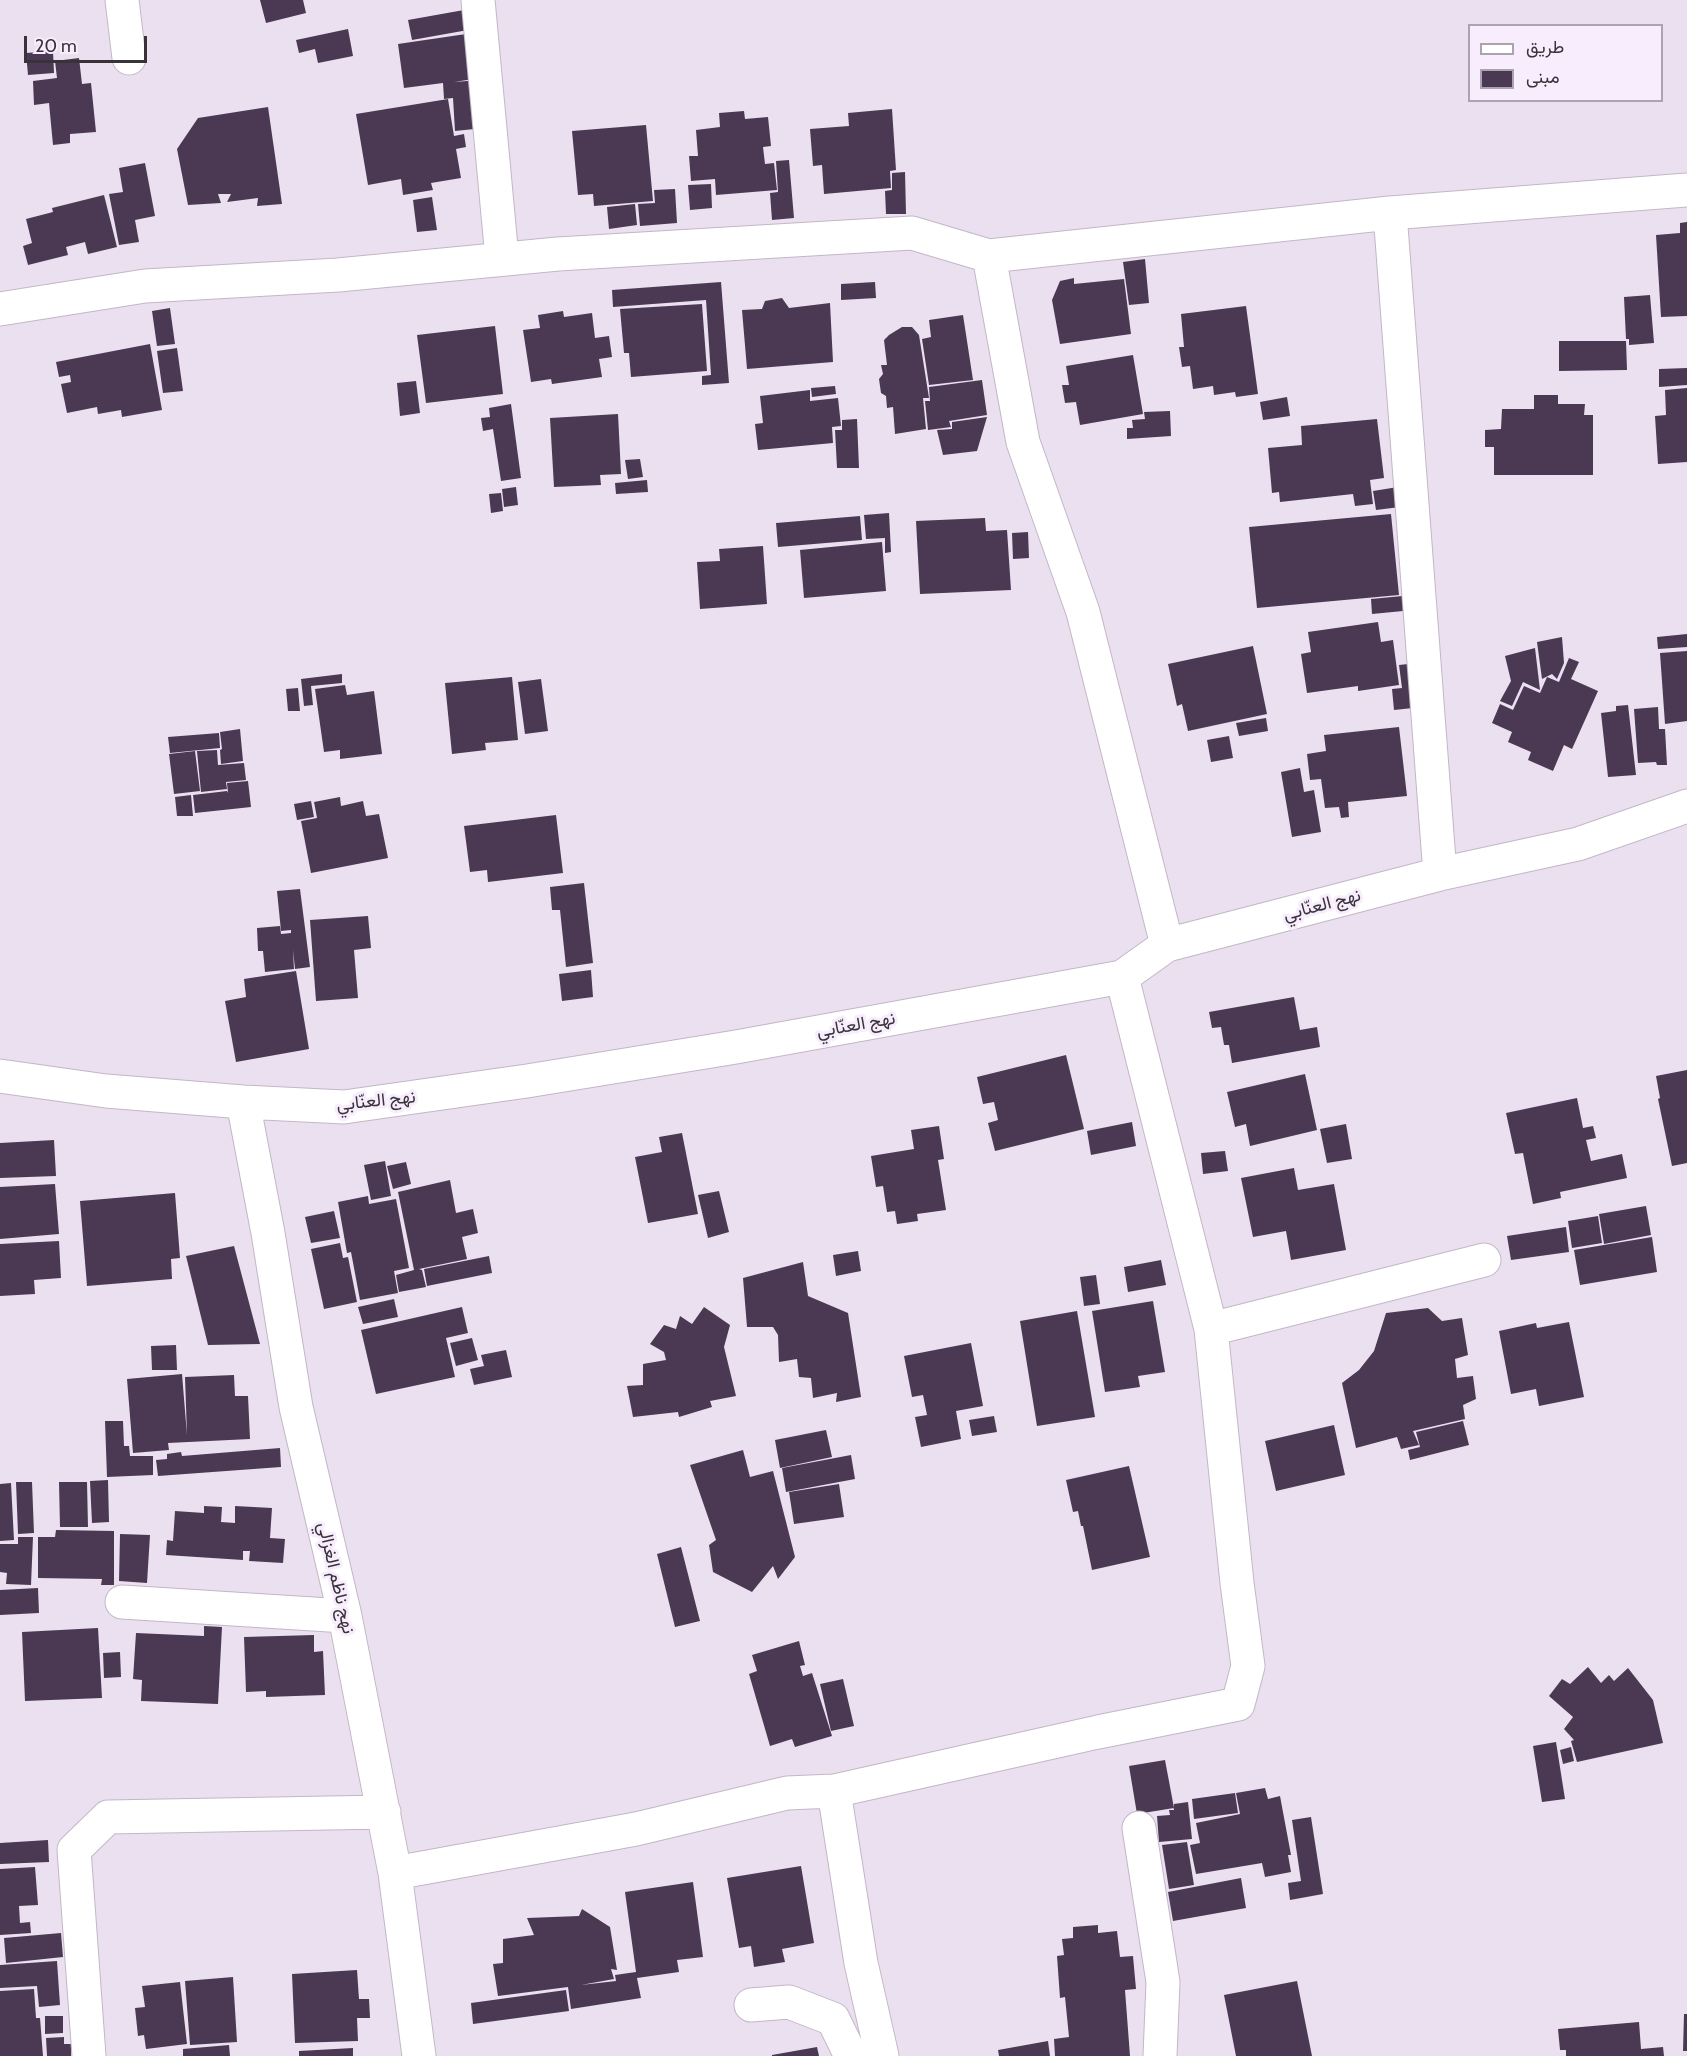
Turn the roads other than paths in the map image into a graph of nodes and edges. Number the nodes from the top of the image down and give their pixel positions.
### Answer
1 (123, 0) edge
2 (478, 0) edge
3 (129, 58) dead end
4 (1687, 190) edge
5 (1390, 213) junction
6 (989, 256) junction
7 (502, 258) junction
8 (0, 309) edge
9 (1687, 806) edge
10 (1440, 874) junction
11 (1167, 945) junction
12 (1122, 977) junction
13 (0, 1076) edge
14 (243, 1102) junction
15 (1484, 1260) dead end
16 (1211, 1329) junction
17 (122, 1602) dead end
18 (345, 1616) junction
19 (834, 1791) junction
20 (384, 1812) junction
21 (1139, 1828) dead end
22 (395, 1873) junction
23 (751, 2005) dead end
24 (89, 2056) edge
25 (419, 2056) edge
26 (851, 2056) edge
27 (882, 2056) edge
28 (1160, 2056) edge

1 - 3 street
2 - 7 street
4 - 5 street
5 - 6 street
5 - 10 street
6 - 7 street
6 - 11 street
7 - 8 street
9 - 10 street, نهج العنّابي
10 - 11 street, نهج العنّابي
11 - 12 street, نهج العنّابي
12 - 14 street, نهج العنّابي
12 - 16 street
13 - 14 street, نهج العنّابي
14 - 18 street, نهج ناظم الغزالي
15 - 16 street
16 - 19 street
17 - 18 street
18 - 20 street, نهج ناظم الغزالي
19 - 22 street
19 - 27 street
20 - 22 street, نهج ناظم الغزالي
20 - 24 street
21 - 28 street
22 - 25 street, نهج ناظم الغزالي
23 - 26 street

